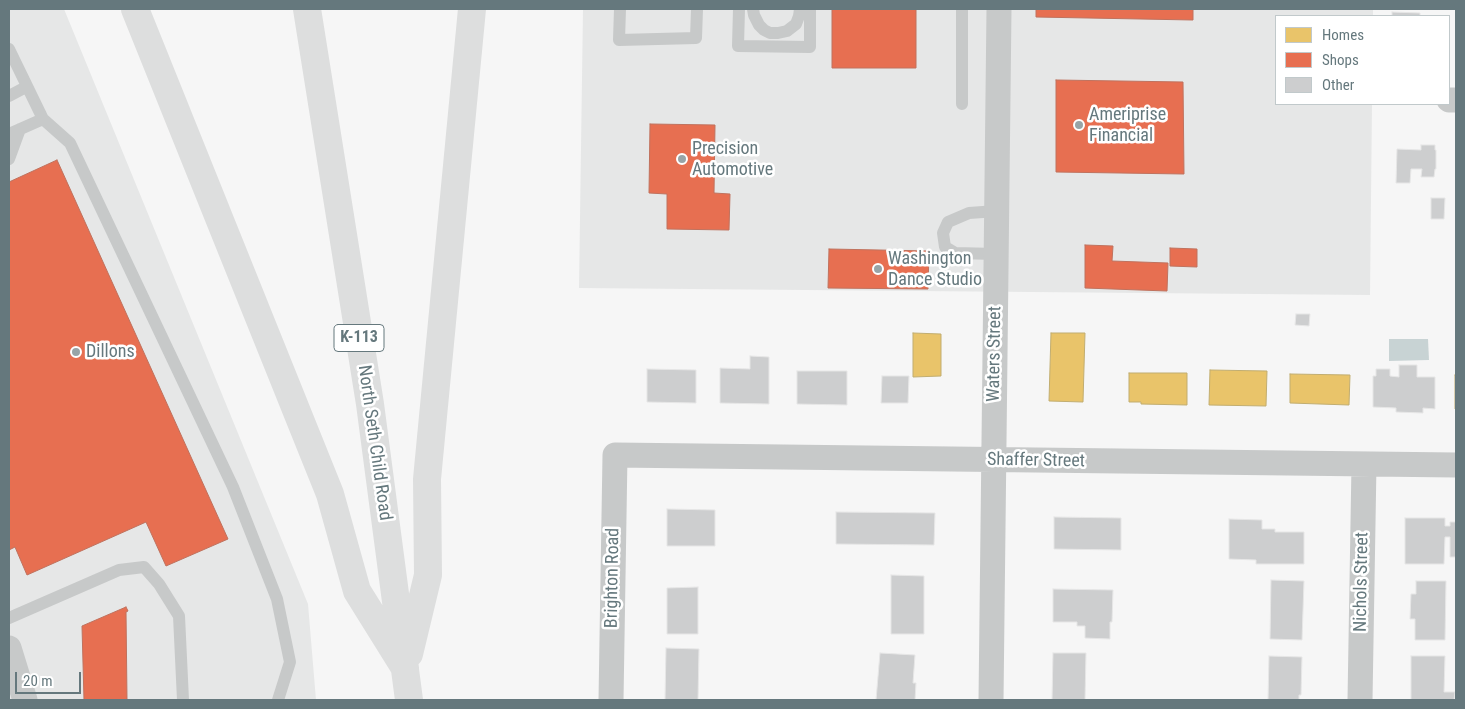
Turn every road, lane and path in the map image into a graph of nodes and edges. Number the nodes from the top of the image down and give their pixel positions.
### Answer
1 (135, 9) edge
2 (307, 9) edge
3 (472, 9) edge
4 (620, 9) edge
5 (697, 9) edge
6 (739, 9) edge
7 (753, 9) edge
8 (800, 9) edge
9 (810, 9) edge
10 (962, 9) edge
11 (999, 9) edge
12 (9, 49) edge
13 (26, 87) junction
14 (9, 96) edge
15 (962, 104) dead end
16 (43, 119) junction
17 (14, 132) edge
18 (9, 159) edge
19 (997, 211) junction
20 (996, 254) junction
21 (615, 455) joint
22 (994, 460) junction
23 (1364, 464) junction
24 (1456, 466) edge
25 (9, 618) edge
26 (9, 648) edge
27 (405, 668) junction
28 (25, 700) edge
29 (183, 700) edge
30 (278, 700) edge
31 (409, 700) edge
32 (611, 700) edge
33 (991, 700) edge
34 (1360, 700) edge

1 - 27 main road
2 - 27 main road, North Seth Child Road / K-113
3 - 27 main road
4 - 5 lane
6 - 9 lane
7 - 8 lane
10 - 15 lane
11 - 19 street, Waters Street
12 - 13 lane
13 - 14 lane
13 - 16 lane
16 - 17 lane
16 - 30 lane
17 - 18 lane
19 - 20 street, Waters Street
19 - 20 lane
20 - 22 street, Waters Street
21 - 22 street, Shaffer Street
21 - 32 street, Brighton Road
22 - 23 street, Shaffer Street
22 - 33 street, Waters Street
23 - 24 street, Shaffer Street
23 - 34 street, Nichols Street
25 - 29 lane
26 - 28 street
27 - 31 main road, North Seth Child Road / K-113

